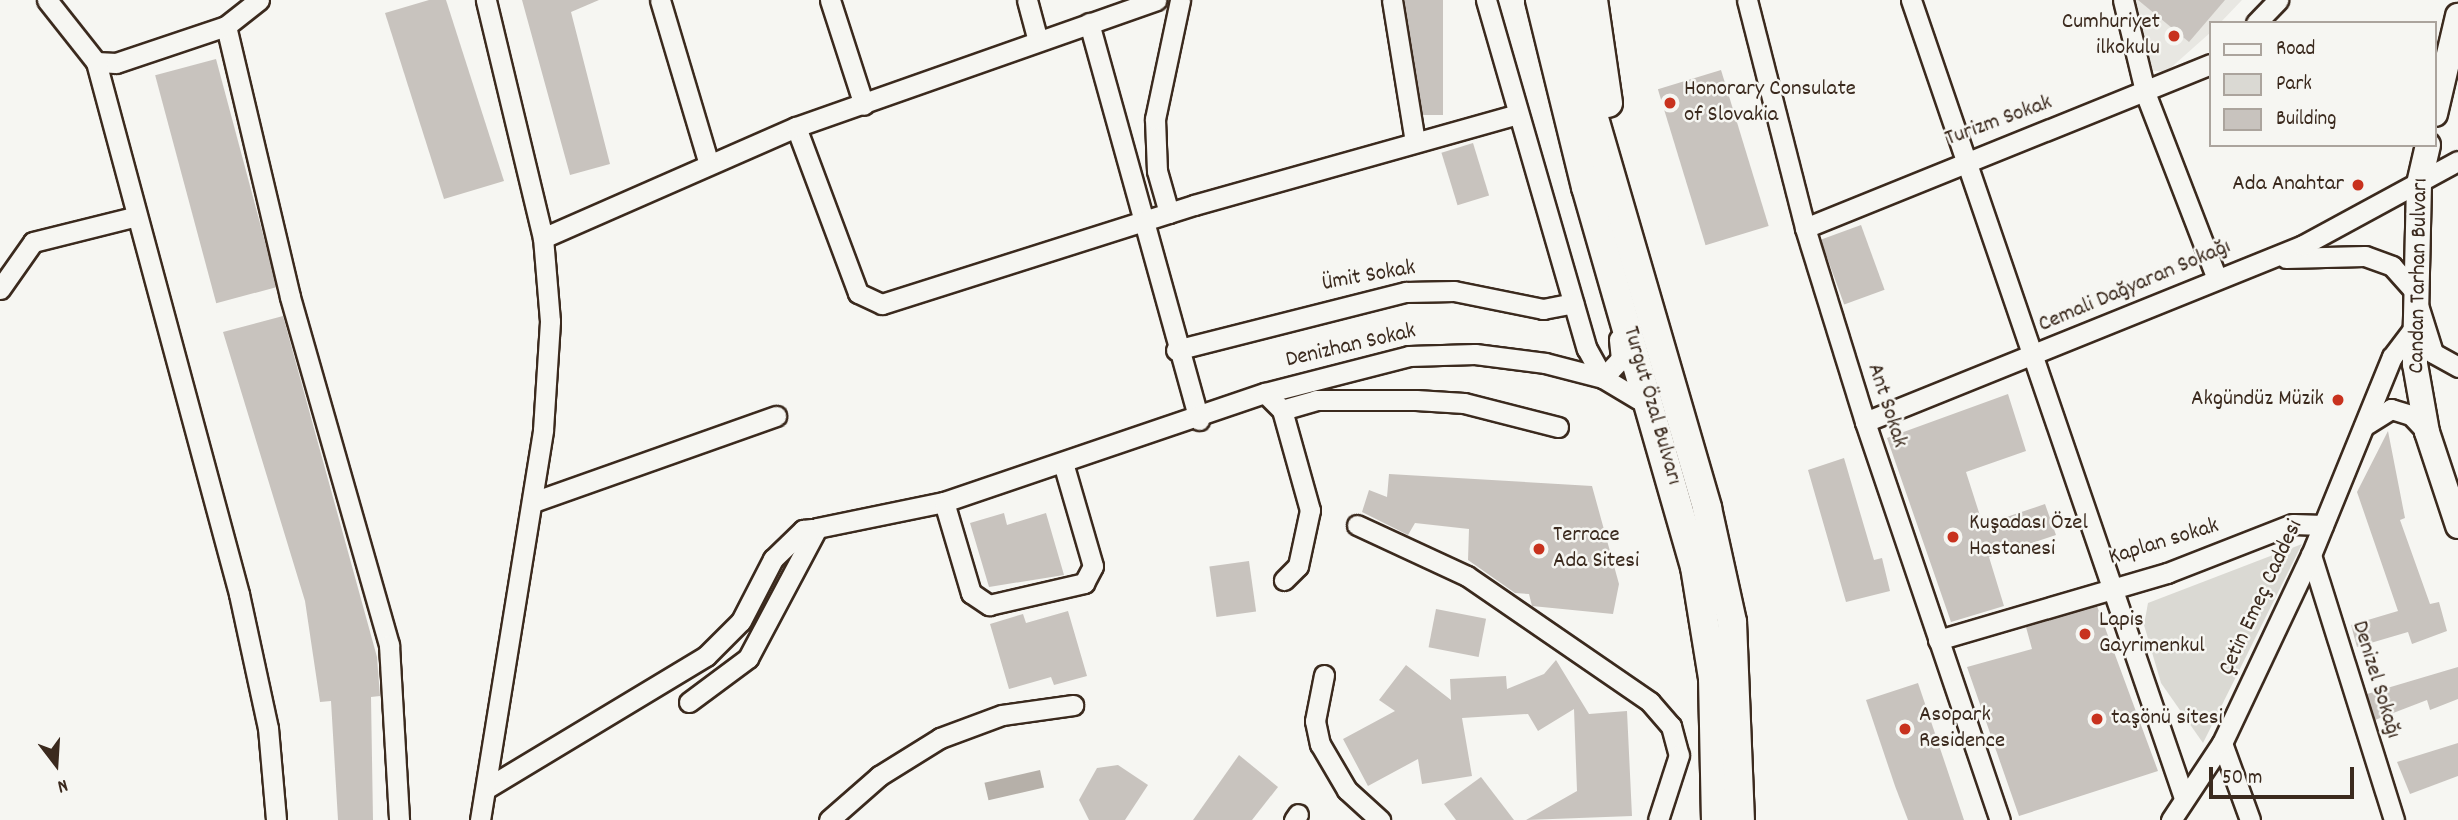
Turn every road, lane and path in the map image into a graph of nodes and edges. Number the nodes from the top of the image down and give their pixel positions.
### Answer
1 (47, 0) edge
2 (259, 0) edge
3 (486, 0) edge
4 (660, 0) edge
5 (830, 0) edge
6 (1027, 0) edge
7 (1156, 0) edge
8 (1180, 0) edge
9 (1392, 0) edge
10 (1486, 0) edge
11 (1520, 0) edge
12 (1540, 0) edge
13 (1566, 0) edge
14 (1592, 0) edge
15 (1747, 0) edge
16 (1911, 0) edge
17 (2123, 0) edge
18 (2277, 0) edge
19 (2458, 16) edge
20 (2258, 21) edge
21 (1089, 23) junction
22 (226, 26) junction
23 (1038, 41) junction
24 (96, 62) junction
25 (2210, 64) edge
26 (2146, 95) junction
27 (864, 105) junction
28 (2437, 105) edge
29 (1517, 114) junction
30 (796, 127) junction
31 (1414, 136) dead end
32 (2428, 147) edge
33 (1969, 158) junction
34 (2458, 161) edge
35 (709, 164) junction
36 (2419, 184) junction
37 (1169, 214) junction
38 (137, 216) junction
39 (1148, 221) junction
40 (1805, 228) junction
41 (543, 238) junction
42 (2258, 263) junction
43 (2217, 279) junction
44 (0, 289) edge
45 (1573, 303) junction
46 (2416, 317) junction
47 (1619, 339) junction
48 (1176, 350) junction
49 (2030, 357) junction
50 (2458, 368) edge
51 (1602, 378) junction
52 (1265, 393) junction
53 (1639, 399) junction
54 (1282, 410) junction
55 (776, 416) dead end
56 (1199, 420) junction
57 (1865, 422) junction
58 (1558, 426) dead end
59 (2363, 427) junction
60 (2427, 432) junction
61 (1063, 463) junction
62 (533, 502) junction
63 (944, 502) junction
64 (1681, 511) junction
65 (1357, 525) dead end
66 (2323, 525) junction
67 (2458, 526) edge
68 (817, 528) junction
69 (2311, 555) junction
70 (1284, 580) dead end
71 (2112, 585) junction
72 (1732, 622) junction
73 (1938, 640) junction
74 (1324, 675) dead end
75 (689, 702) dead end
76 (1073, 705) dead end
77 (2222, 743) junction
78 (487, 788) junction
79 (2184, 798) junction
80 (276, 820) edge
81 (399, 820) edge
82 (480, 820) edge
83 (829, 820) edge
84 (1380, 820) edge
85 (1658, 820) edge
86 (1716, 820) edge
87 (1740, 820) edge
88 (2000, 820) edge
89 (2171, 820) edge
90 (2250, 820) edge
91 (2394, 820) edge

1 - 24 street
2 - 22 street
3 - 41 street
4 - 35 street
5 - 27 street
6 - 23 street
7 - 21 street
8 - 37 street
9 - 31 street
10 - 29 street
11 - 47 highway
12 - 64 highway, Turgut Özal Bulvarı
13 - 72 highway, Turgut Özal Bulvarı
14 - 72 highway
15 - 40 street, Ant Sokak
16 - 33 street
17 - 26 street
18 - 20 street
19 - 28 main road
21 - 23 street
21 - 39 street
22 - 24 street
22 - 81 street
23 - 27 street
24 - 38 street
25 - 26 street, Turizm Sokak
26 - 33 street, Turizm Sokak
26 - 43 street
27 - 30 street
29 - 37 street
29 - 45 street
30 - 35 street
30 - 39 street
32 - 36 main road, Candan Tarhan Bulvarı
33 - 40 street, Turizm Sokak
33 - 49 street
34 - 36 street, Cemali Dağyaran Sokağı
35 - 41 street
36 - 42 street, Cemali Dağyaran Sokağı
36 - 46 main road, Candan Tarhan Bulvarı
37 - 39 street
38 - 44 street
38 - 80 street
39 - 48 street
40 - 57 street, Ant Sokak
41 - 62 street
42 - 43 street, Cemali Dağyaran Sokağı
42 - 46 street
43 - 49 street, Cemali Dağyaran Sokağı
45 - 48 street, Ümit Sokak
45 - 51 street
46 - 50 street
46 - 59 street, Çetin Emeç Caddesi
46 - 60 main road, Candan Tarhan Bulvarı
47 - 51 street
47 - 53 highway
48 - 56 street
49 - 57 street, Cemali Dağyaran Sokağı
49 - 71 street
51 - 52 street, Denizhan Sokak
51 - 53 street, Denizhan Sokak
52 - 54 street
52 - 56 street, Denizhan Sokak
53 - 64 highway
54 - 58 street
54 - 70 street
55 - 62 street
56 - 61 street, Denizhan Sokak
57 - 73 street, Ant Sokak
59 - 60 street
59 - 66 street, Çetin Emeç Caddesi
60 - 67 main road, Candan Tarhan Bulvarı
61 - 63 street, Denizhan Sokak
61 - 63 street
62 - 78 street
63 - 68 street, Denizhan Sokak
64 - 86 highway, Turgut Özal Bulvarı
65 - 85 street
66 - 69 street, Çetin Emeç Caddesi
66 - 71 street, Kaplan sokak
68 - 75 street
68 - 78 street, Denizhan Sokak
69 - 77 street, Çetin Emeç Caddesi
69 - 91 street, Denizel Sokağı
71 - 73 street, Kaplan sokak
71 - 79 street
72 - 87 highway, Turgut Özal Bulvarı
73 - 88 street, Ant Sokak
74 - 84 street
76 - 83 street
77 - 79 street, Çetin Emeç Caddesi
77 - 90 street
78 - 82 street
79 - 89 street, Çetin Emeç Caddesi

